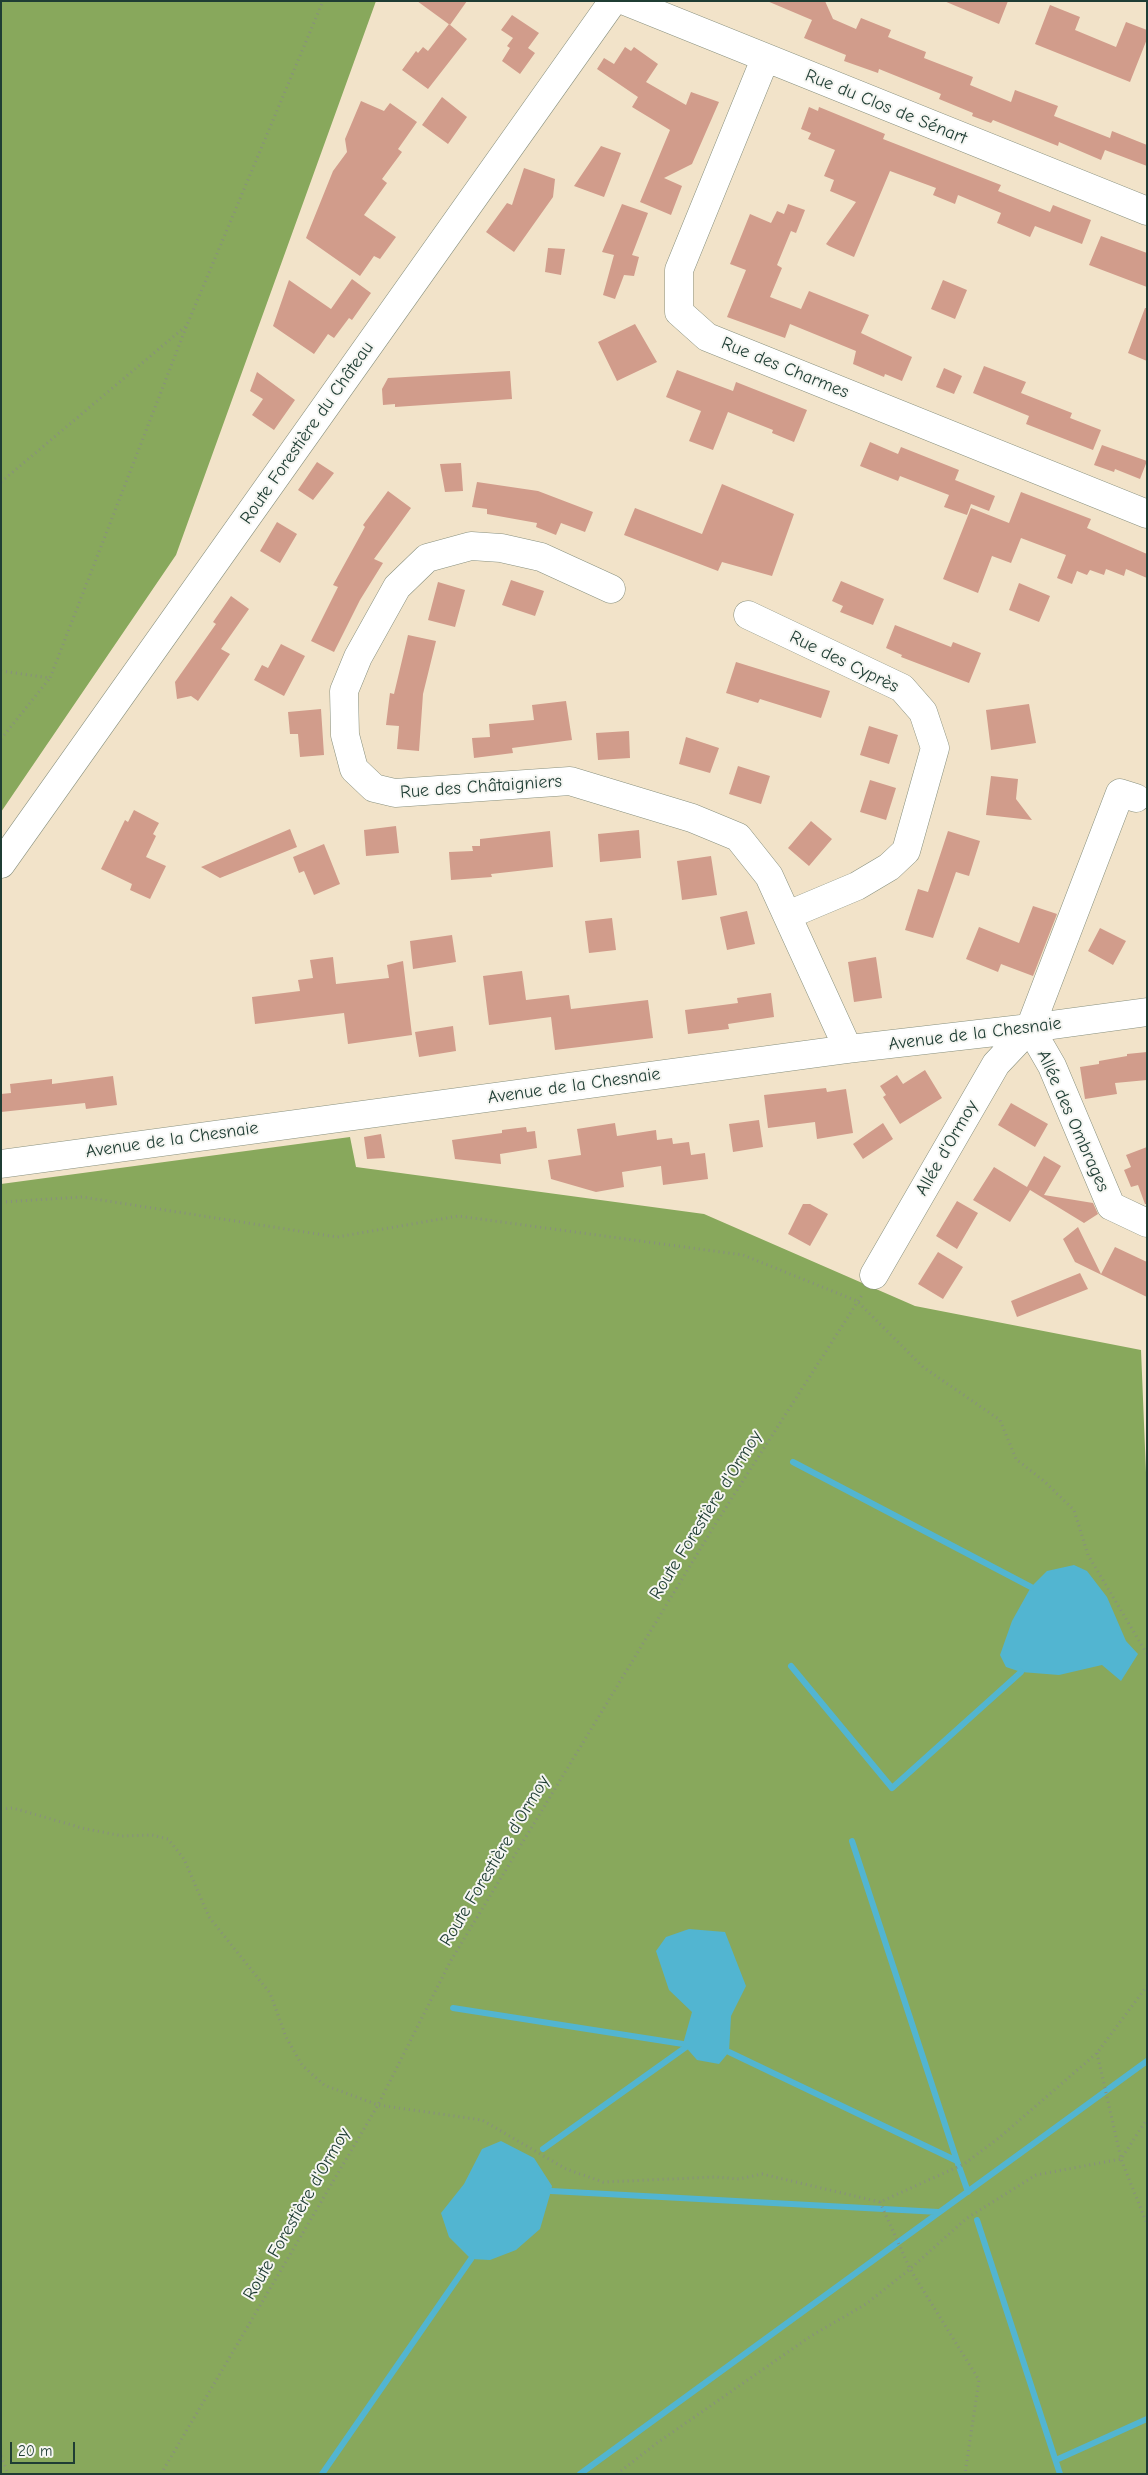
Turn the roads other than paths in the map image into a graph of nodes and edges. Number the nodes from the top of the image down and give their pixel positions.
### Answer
1 (613, 1) edge
2 (626, 1) edge
3 (765, 59) junction
4 (1147, 211) edge
5 (1147, 514) edge
6 (611, 589) dead end
7 (748, 615) dead end
8 (1136, 798) dead end
9 (1, 864) edge
10 (788, 915) junction
11 (1147, 1012) edge
12 (1030, 1028) junction
13 (848, 1049) junction
14 (1, 1164) edge
15 (1147, 1223) edge
16 (874, 1275) road end

1 - 9 street, Route Forestière du Château
2 - 3 street, Rue du Clos de Sénart
3 - 4 street, Rue du Clos de Sénart
3 - 5 street, Rue des Charmes
6 - 10 street, Rue des Châtaigniers
7 - 10 street, Rue des Cyprès
8 - 12 street
10 - 13 street, Rue des Châtaigniers
11 - 12 street, Avenue de la Chesnaie
12 - 13 street, Avenue de la Chesnaie
12 - 15 street, Allée des Ombrages
12 - 16 street, Allée d'Ormoy
13 - 14 street, Avenue de la Chesnaie

